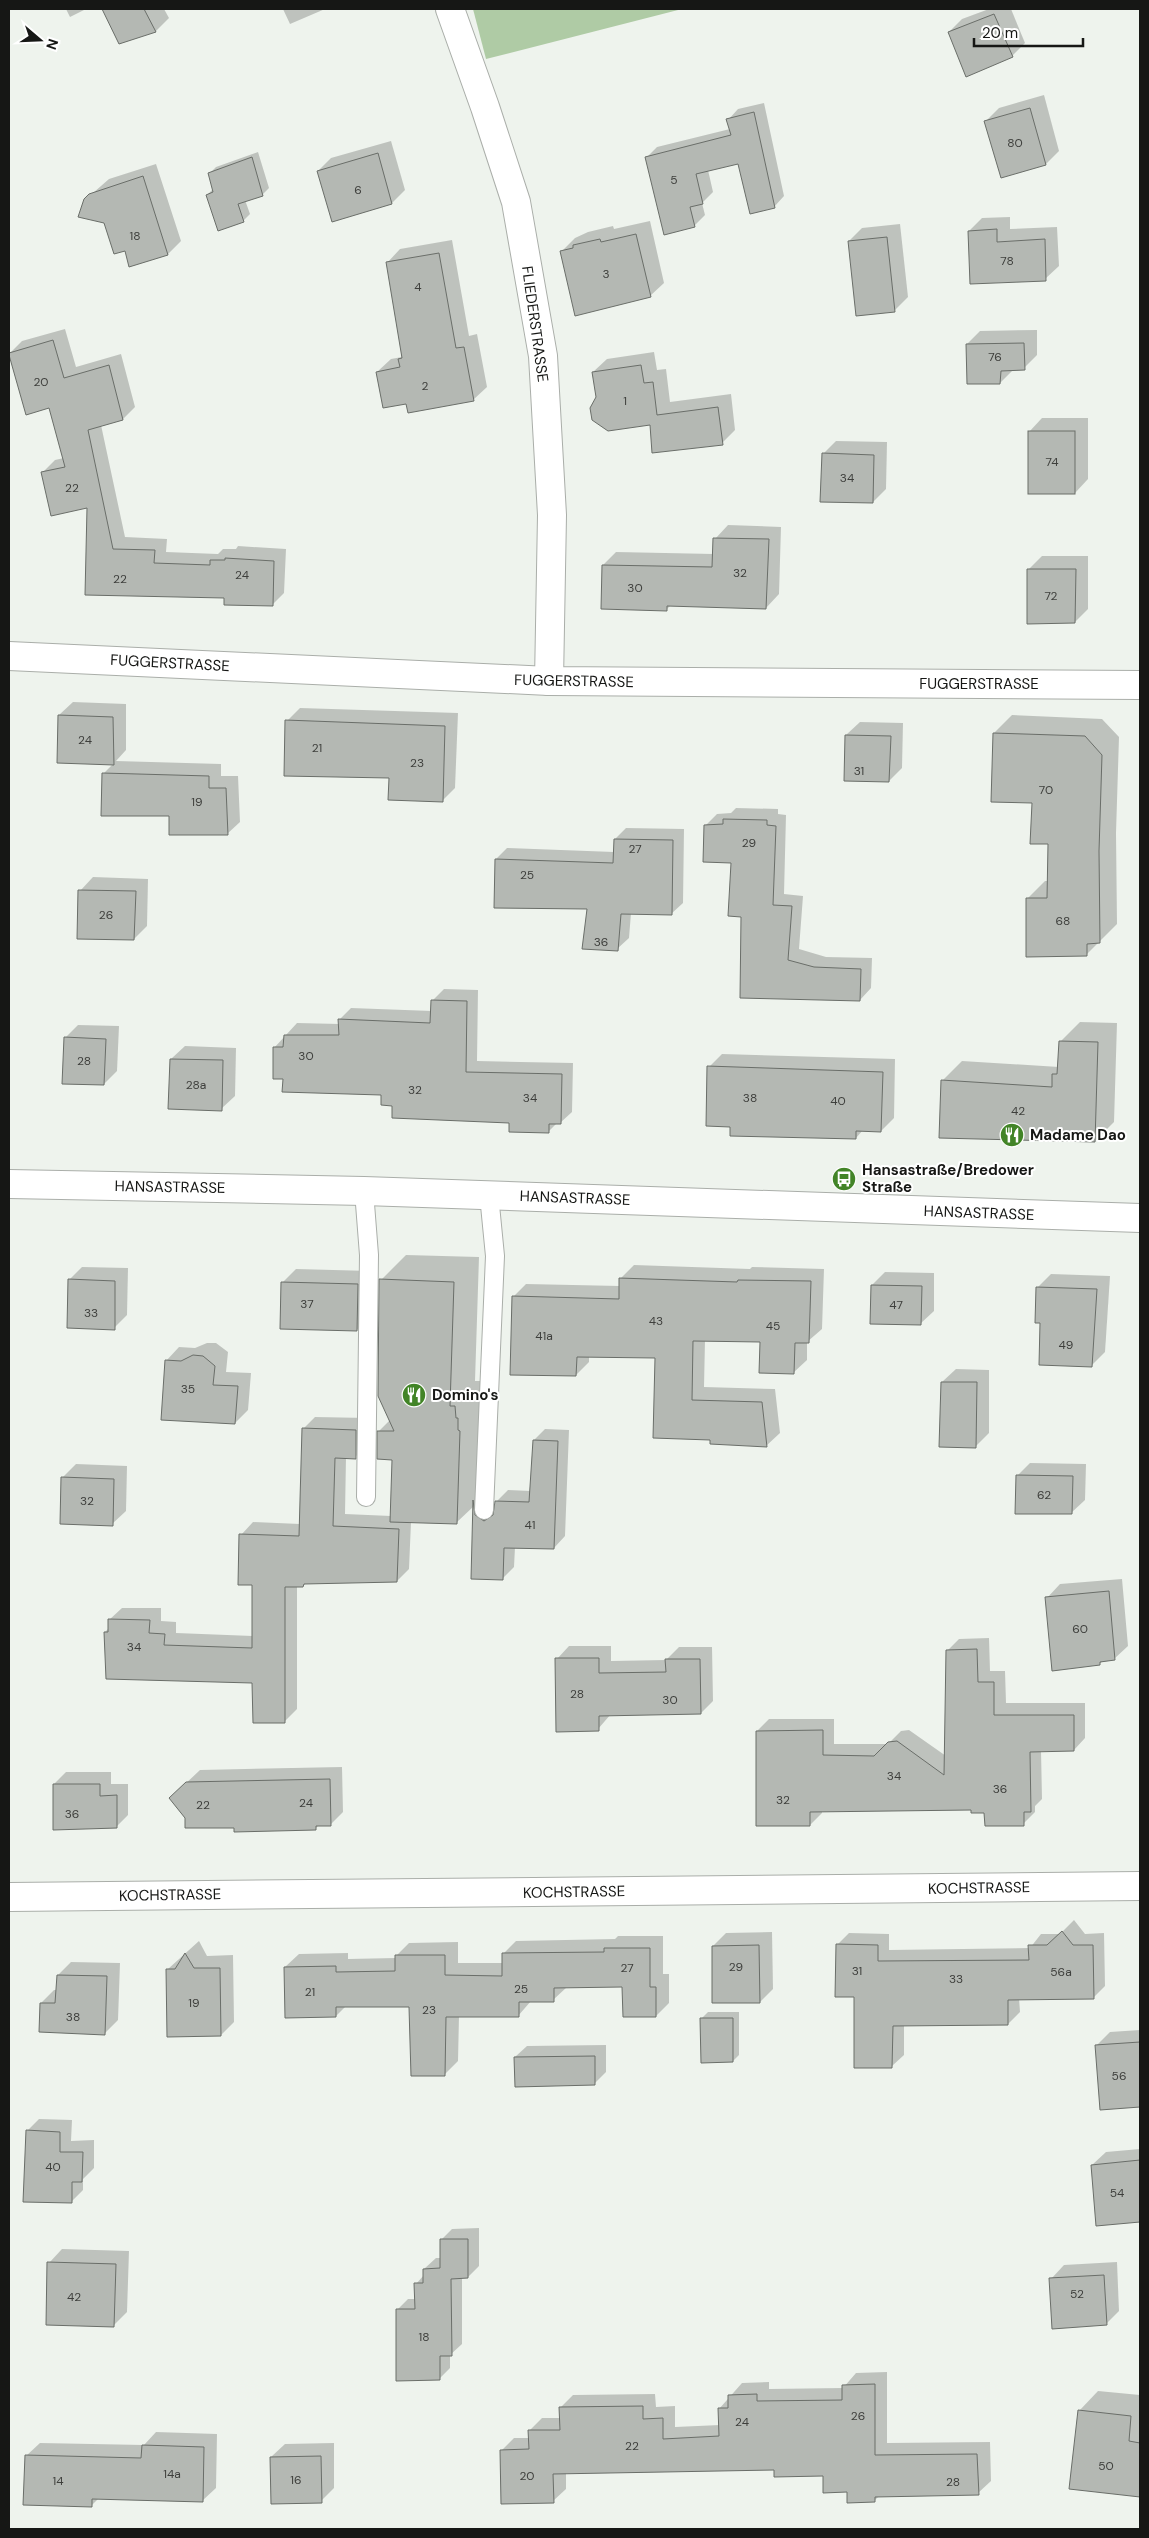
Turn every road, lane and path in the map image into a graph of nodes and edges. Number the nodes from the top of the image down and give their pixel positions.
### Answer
1 (450, 9) edge
2 (9, 656) edge
3 (549, 681) junction
4 (1140, 685) edge
5 (9, 1184) edge
6 (364, 1191) junction
7 (489, 1196) junction
8 (1140, 1218) edge
9 (366, 1497) dead end
10 (484, 1510) dead end
11 (1140, 1886) edge
12 (9, 1897) edge

1 - 3 street, FLIEDERSTRASSE
2 - 3 street, FUGGERSTRASSE
3 - 4 street, FUGGERSTRASSE
5 - 6 street, HANSASTRASSE
6 - 7 street, HANSASTRASSE
6 - 9 lane
7 - 8 street, HANSASTRASSE
7 - 10 lane
11 - 12 street, KOCHSTRASSE

